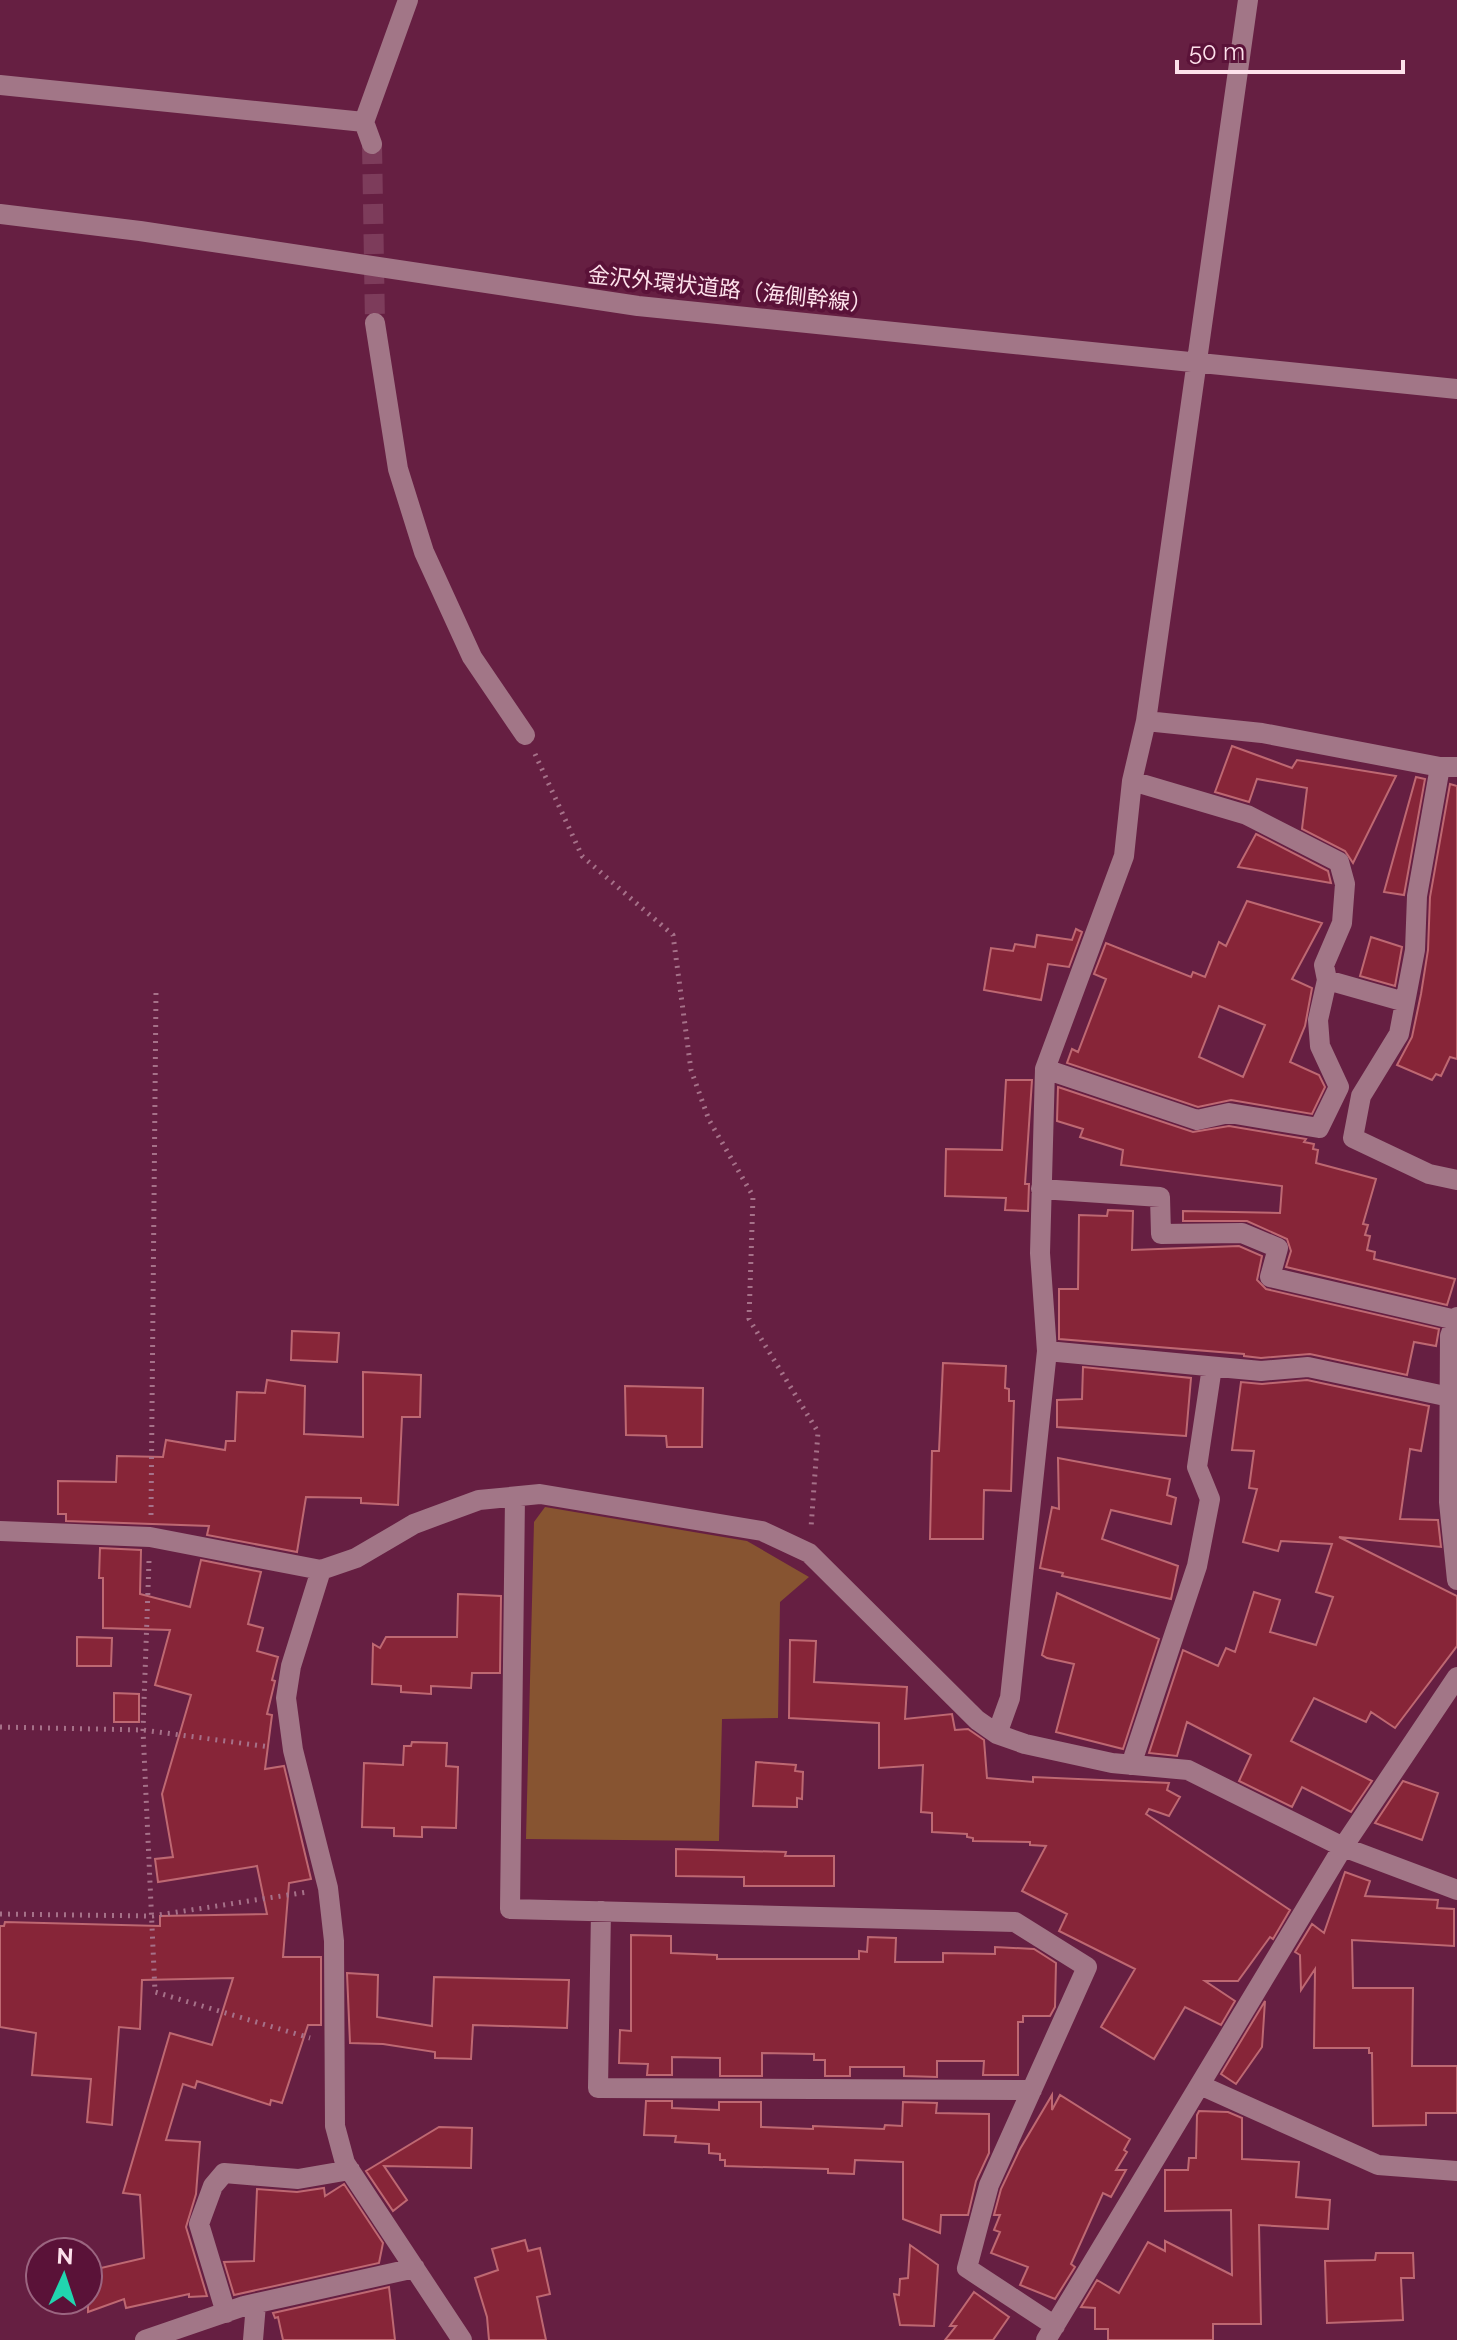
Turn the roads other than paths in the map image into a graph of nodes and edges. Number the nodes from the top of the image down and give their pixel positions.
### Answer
1 (408, 0) edge
2 (1248, 0) edge
3 (0, 85) edge
4 (364, 122) junction
5 (372, 144) tunnel mouth
6 (0, 214) edge
7 (375, 323) tunnel mouth
8 (1198, 361) junction
9 (1457, 389) edge
10 (1146, 721) junction
11 (525, 735) road end
12 (1449, 767) edge
13 (1132, 781) junction
14 (1327, 980) junction
15 (1405, 1002) junction
16 (1045, 1069) junction
17 (1339, 1087) junction
18 (1361, 1096) junction
19 (1319, 1128) junction
20 (1353, 1138) junction
21 (1457, 1180) edge
22 (1041, 1189) junction
23 (1456, 1318) edge
24 (1047, 1351) junction
25 (1212, 1367) junction
26 (1450, 1397) junction
27 (515, 1497) junction
28 (0, 1531) edge
29 (321, 1570) junction
30 (1457, 1580) edge
31 (1457, 1677) edge
32 (997, 1734) junction
33 (1131, 1765) junction
34 (1343, 1847) junction
35 (1457, 1890) edge
36 (601, 1911) junction
37 (1200, 2085) junction
38 (1032, 2090) junction
39 (350, 2170) junction
40 (1457, 2171) edge
41 (415, 2268) junction
42 (256, 2304) junction
43 (226, 2313) junction
44 (1051, 2333) edge
45 (145, 2340) edge
46 (253, 2340) edge
47 (462, 2340) edge

1 - 4 street
2 - 8 street
3 - 4 street
4 - 5 street
6 - 8 street, 金沢外環状道路（海側幹線）
7 - 11 street
8 - 9 street, 金沢外環状道路（海側幹線）
8 - 10 street
10 - 12 street
10 - 13 street
12 - 15 street
13 - 14 street
13 - 16 street
14 - 15 street
14 - 17 street
15 - 18 street
16 - 19 street
16 - 22 street
17 - 18 street
17 - 19 street
18 - 20 street
19 - 20 street
20 - 21 street
22 - 23 street
22 - 24 street
23 - 26 street
24 - 25 street
24 - 32 street
25 - 26 street
25 - 33 street
26 - 30 street
27 - 29 street
27 - 32 street
27 - 36 street
28 - 29 street
29 - 39 street
31 - 34 street
32 - 33 street
33 - 34 street
34 - 35 street
34 - 37 street
36 - 38 street
36 - 38 street
37 - 40 street
37 - 44 street
38 - 44 street
39 - 41 street
39 - 43 street
41 - 42 street
41 - 47 street
42 - 43 street
42 - 46 street
43 - 45 street

